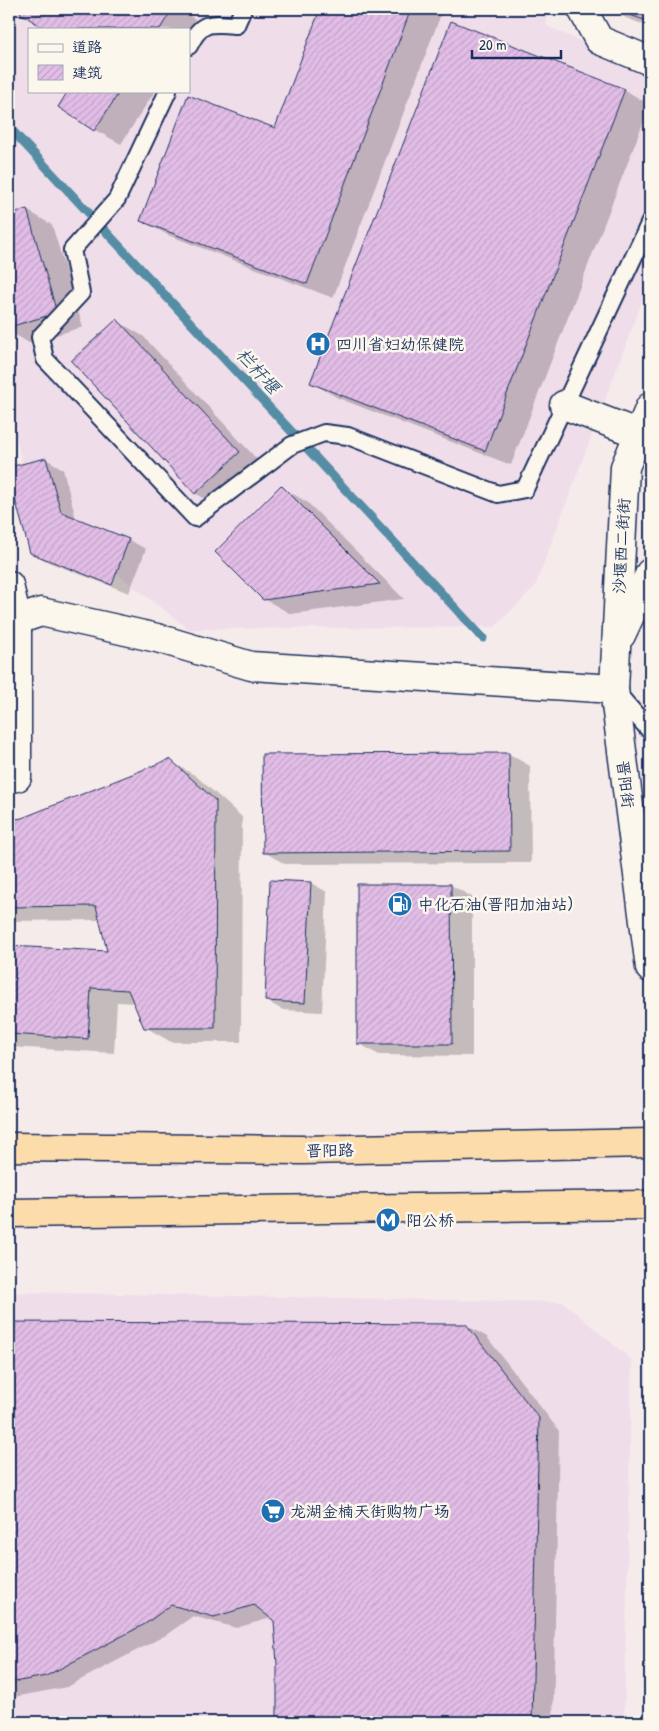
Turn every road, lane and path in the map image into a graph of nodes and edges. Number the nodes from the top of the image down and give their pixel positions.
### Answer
1 (243, 9) edge
2 (582, 9) edge
3 (190, 44) edge
4 (645, 64) edge
5 (168, 92) edge
6 (650, 222) edge
7 (564, 405) junction
8 (650, 407) edge
9 (639, 434) junction
10 (650, 572) edge
11 (9, 585) edge
12 (13, 622) edge
13 (616, 648) junction
14 (614, 690) junction
15 (650, 731) edge
16 (9, 778) edge
17 (650, 968) edge
18 (650, 1143) edge
19 (9, 1147) edge
20 (650, 1205) edge
21 (9, 1213) edge

1 - 3 lane
2 - 4 street
5 - 7 lane
6 - 7 lane
7 - 9 street
8 - 9 street, 沙堰西二街街
9 - 13 street, 沙堰西二街街
10 - 13 street
11 - 12 street
12 - 14 street
12 - 16 street
13 - 14 street, 沙堰西二街街
14 - 15 lane
14 - 17 street, 晋阳街
18 - 19 highway, 晋阳路
20 - 21 highway

